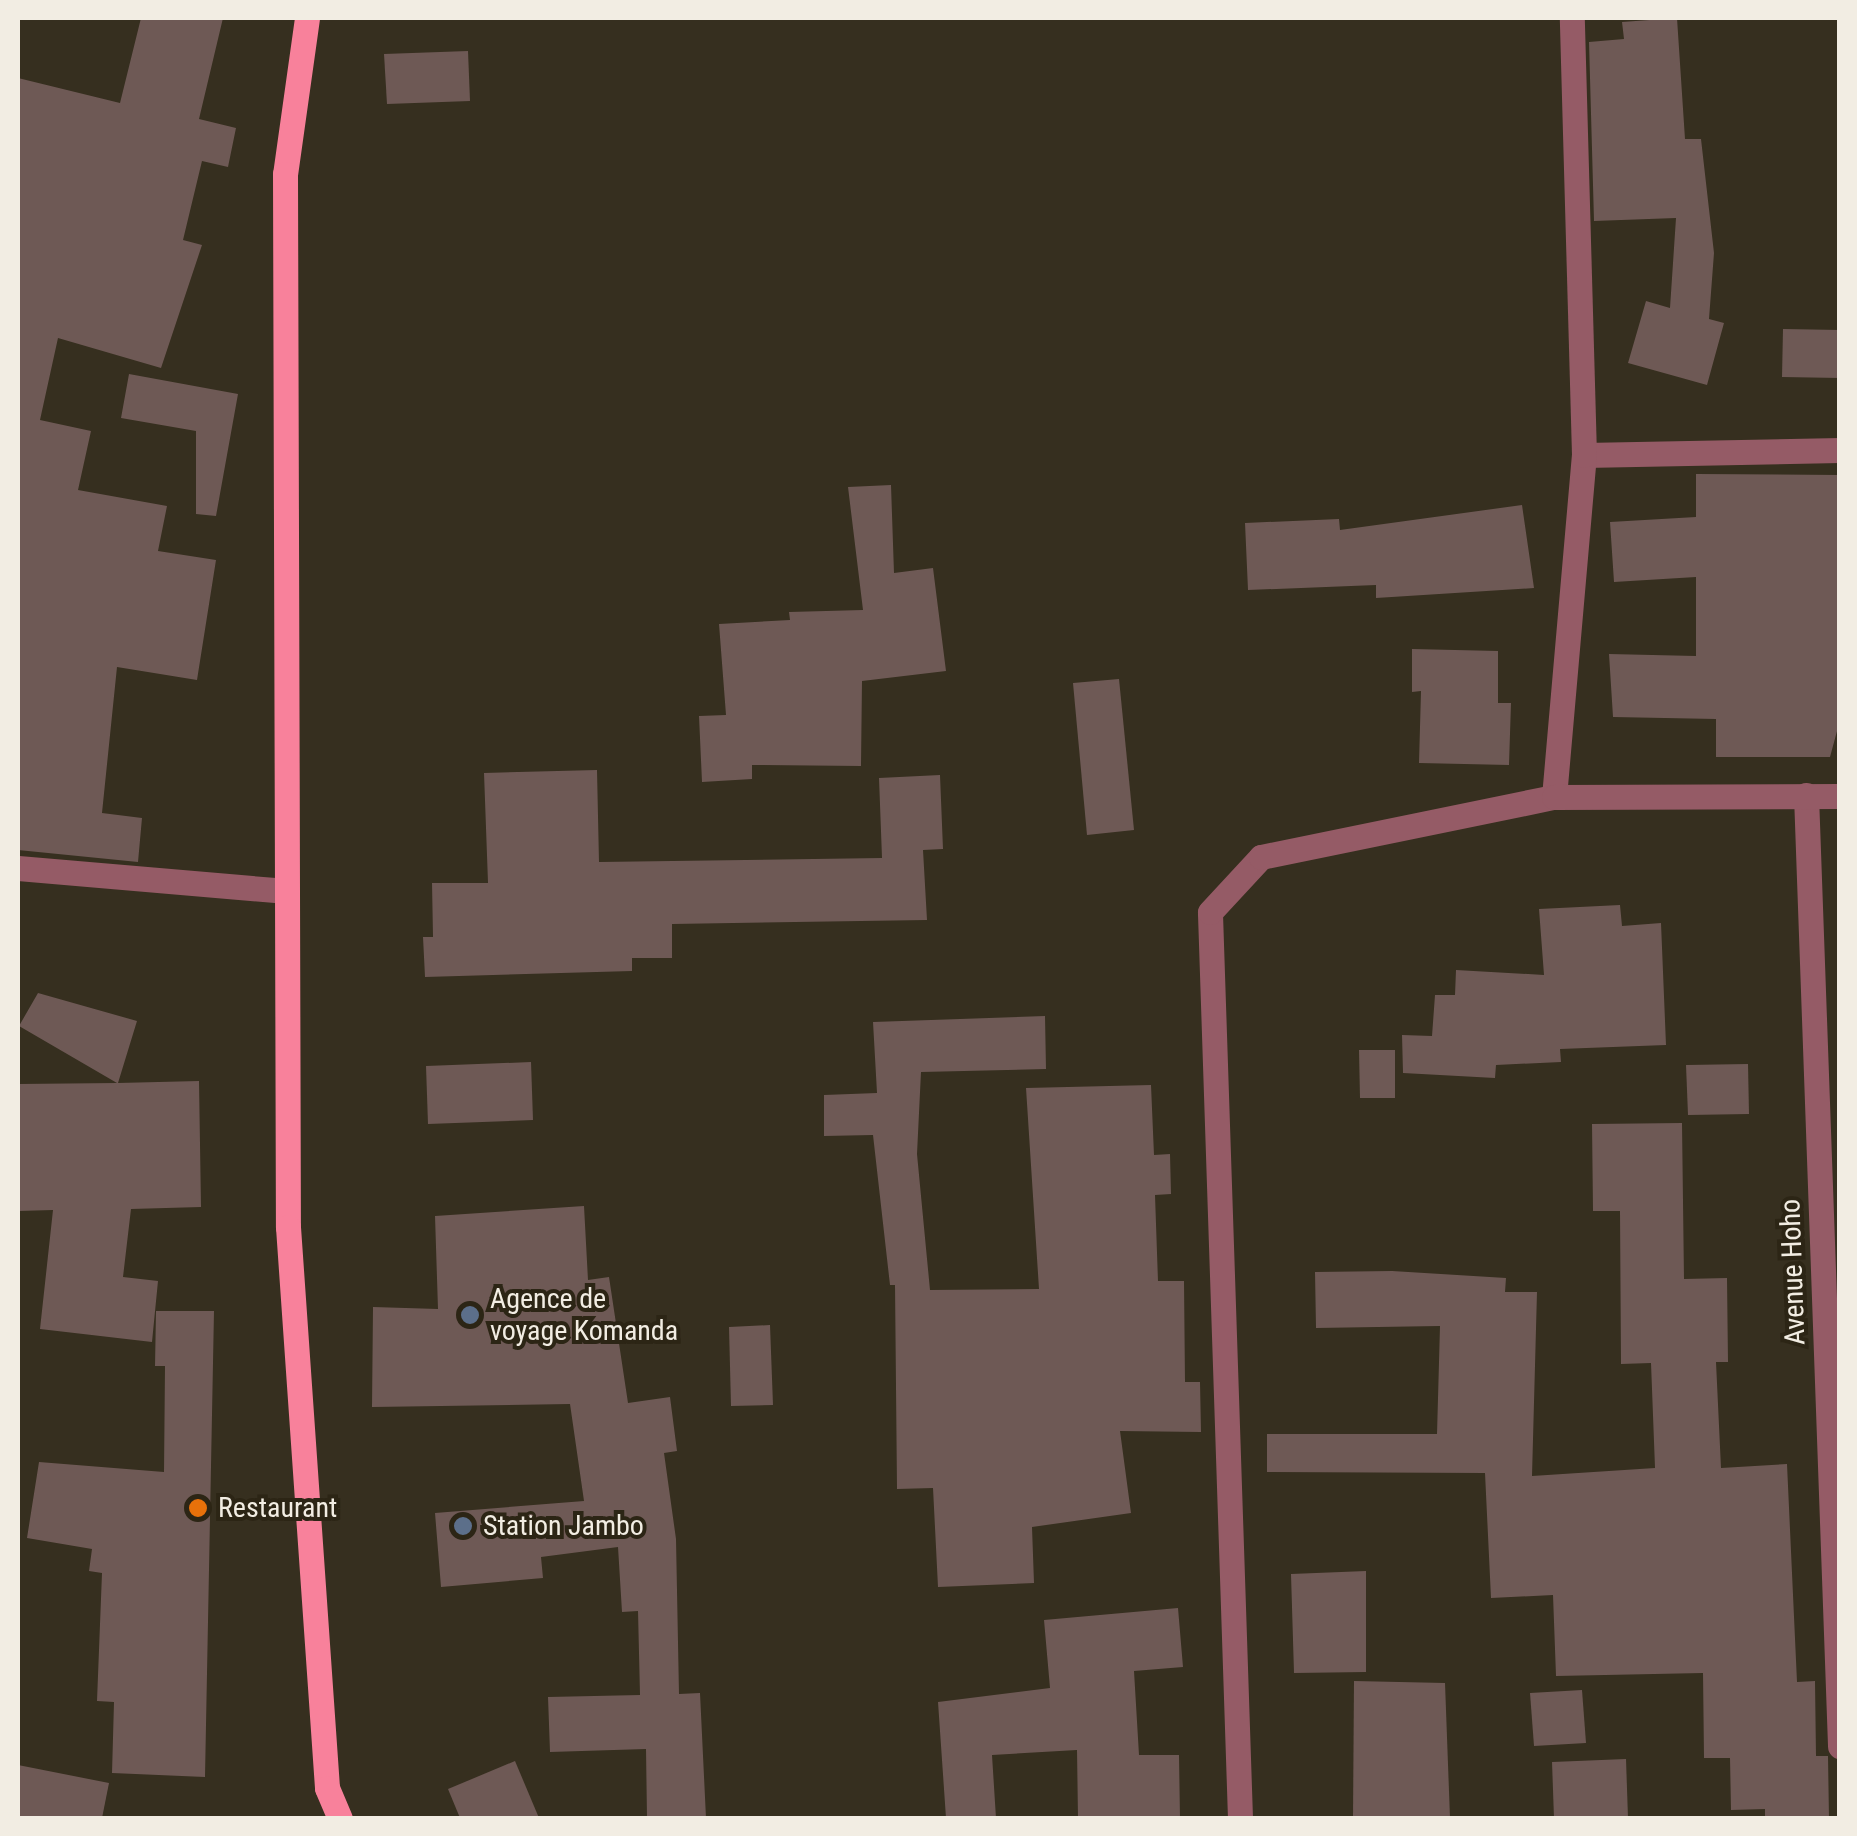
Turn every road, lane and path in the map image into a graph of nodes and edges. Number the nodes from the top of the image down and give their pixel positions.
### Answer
1 (307, 18) edge
2 (1572, 18) edge
3 (1840, 450) edge
4 (1584, 455) junction
5 (1806, 796) junction
6 (1840, 796) edge
7 (1554, 797) junction
8 (18, 868) edge
9 (287, 891) junction
10 (1840, 1746) edge
11 (327, 1788) junction
12 (324, 1818) edge
13 (340, 1818) edge
14 (1240, 1818) edge

1 - 9 main road
2 - 4 street
3 - 4 street
4 - 7 street
5 - 6 street
5 - 7 street
5 - 10 street, Avenue Hoho
7 - 14 street
8 - 9 street
9 - 11 main road
11 - 12 street
11 - 13 main road

